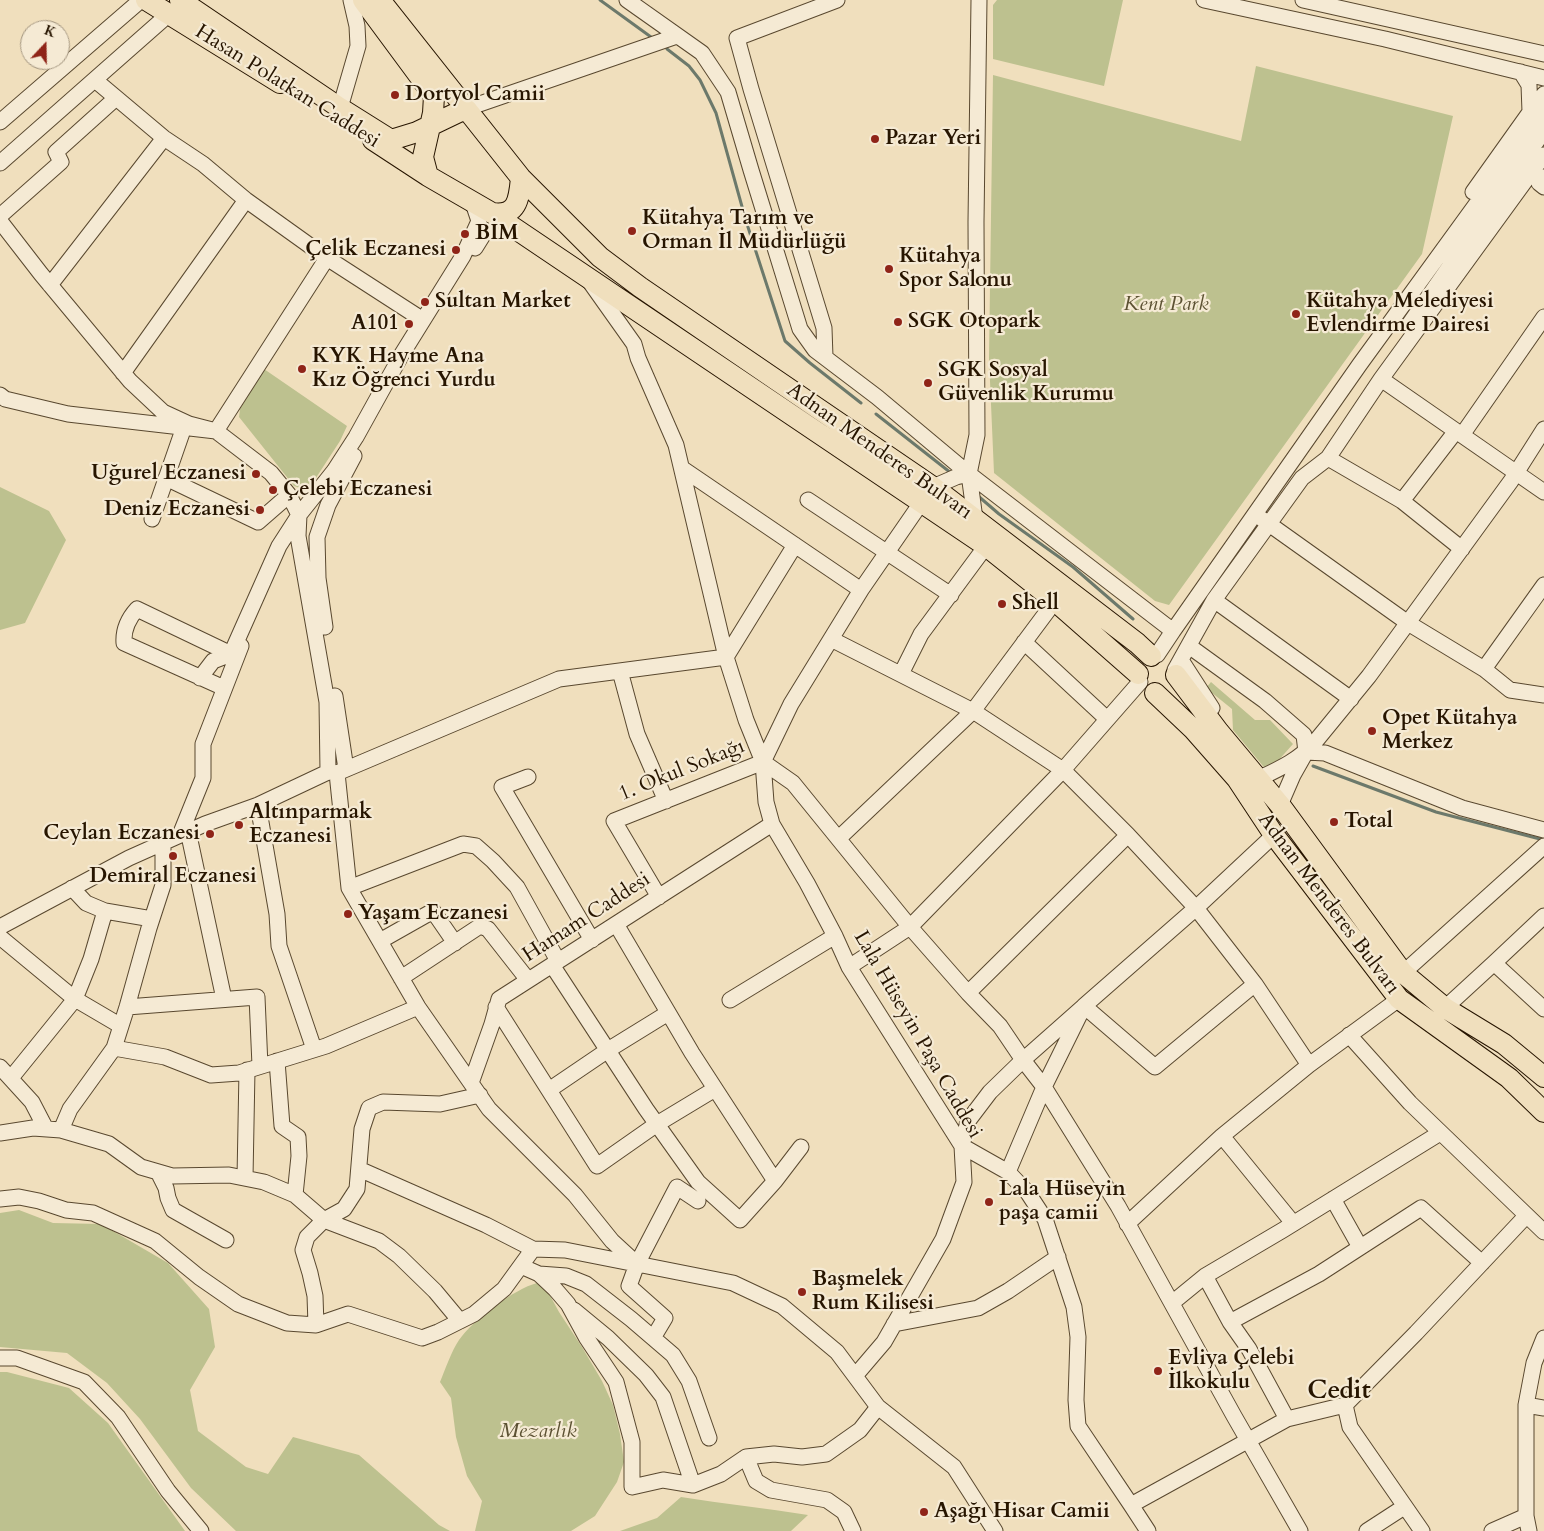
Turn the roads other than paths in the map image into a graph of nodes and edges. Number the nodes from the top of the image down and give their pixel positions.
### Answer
1 (140, 0) edge
2 (146, 0) edge
3 (351, 0) edge
4 (363, 0) edge
5 (380, 0) edge
6 (627, 0) edge
7 (837, 0) edge
8 (980, 0) edge
9 (1204, 0) edge
10 (1303, 0) edge
11 (175, 7) edge
12 (677, 36) junction
13 (1544, 54) edge
14 (1521, 72) junction
15 (1544, 78) edge
16 (95, 80) junction
17 (1544, 94) edge
18 (116, 98) junction
19 (340, 108) junction
20 (465, 109) junction
21 (1537, 112) edge
22 (0, 122) edge
23 (430, 126) junction
24 (1544, 130) edge
25 (164, 138) junction
26 (1544, 156) edge
27 (0, 162) edge
28 (428, 176) junction
29 (1544, 176) edge
30 (521, 178) junction
31 (1544, 187) edge
32 (246, 200) junction
33 (473, 203) junction
34 (492, 213) junction
35 (0, 216) edge
36 (0, 222) edge
37 (512, 227) junction
38 (326, 258) junction
39 (587, 278) junction
40 (50, 285) junction
41 (1544, 317) edge
42 (423, 320) junction
43 (825, 357) junction
44 (123, 373) junction
45 (1381, 379) junction
46 (0, 395) edge
47 (184, 428) junction
48 (1544, 429) edge
49 (216, 431) junction
50 (1459, 433) junction
51 (1328, 458) junction
52 (683, 470) junction
53 (1516, 472) junction
54 (969, 474) junction
55 (166, 478) junction
56 (1302, 478) junction
57 (933, 487) junction
58 (1544, 492) edge
59 (288, 495) junction
60 (311, 498) junction
61 (808, 500) dead end
62 (1402, 501) junction
63 (921, 503) junction
64 (328, 506) junction
65 (1255, 514) junction
66 (299, 515) junction
67 (152, 519) dead end
68 (975, 519) junction
69 (1270, 524) junction
70 (298, 536) junction
71 (318, 537) junction
72 (795, 545) junction
73 (986, 546) junction
74 (1462, 549) junction
75 (887, 553) junction
76 (1544, 585) edge
77 (862, 590) junction
78 (951, 595) junction
79 (1214, 600) junction
80 (1055, 602) junction
81 (1408, 623) junction
82 (1173, 632) junction
83 (831, 639) junction
84 (1024, 642) junction
85 (1189, 646) junction
86 (234, 655) junction
87 (1154, 656) junction
88 (726, 657) junction
89 (1177, 668) junction
90 (1484, 669) junction
91 (620, 671) junction
92 (901, 674) junction
93 (200, 678) junction
94 (1144, 683) junction
95 (224, 688) junction
96 (1544, 696) edge
97 (1351, 699) junction
98 (973, 711) junction
99 (1107, 719) junction
100 (1306, 752) junction
101 (763, 762) junction
102 (1063, 770) junction
103 (337, 771) junction
104 (528, 777) dead end
105 (1258, 779) junction
106 (666, 800) junction
107 (258, 805) junction
108 (1280, 805) junction
109 (772, 824) junction
110 (1544, 830) edge
111 (184, 833) junction
112 (1128, 834) junction
113 (1274, 834) junction
114 (839, 838) junction
115 (164, 842) junction
116 (1544, 846) edge
117 (72, 888) junction
118 (349, 888) junction
119 (659, 897) junction
120 (1196, 908) junction
121 (106, 911) junction
122 (1544, 916) edge
123 (152, 920) junction
124 (616, 924) junction
125 (0, 927) edge
126 (910, 927) junction
127 (835, 936) junction
128 (0, 937) edge
129 (592, 940) junction
130 (380, 941) junction
131 (454, 943) junction
132 (555, 963) junction
133 (1494, 963) junction
134 (849, 967) junction
135 (1403, 973) junction
136 (401, 978) junction
137 (528, 980) junction
138 (1254, 984) junction
139 (968, 993) junction
140 (76, 999) junction
141 (224, 999) junction
142 (1399, 999) junction
143 (730, 1000) dead end
144 (1084, 1006) junction
145 (127, 1007) junction
146 (418, 1007) junction
147 (496, 1007) junction
148 (1444, 1008) junction
149 (1544, 1009) edge
150 (668, 1013) junction
151 (121, 1026) junction
152 (1349, 1035) junction
153 (114, 1048) junction
154 (314, 1049) junction
155 (608, 1050) junction
156 (1023, 1060) junction
157 (277, 1061) junction
158 (1309, 1065) junction
159 (0, 1067) edge
160 (254, 1068) junction
161 (1544, 1077) edge
162 (11, 1078) junction
163 (471, 1083) junction
164 (1044, 1086) junction
165 (715, 1089) junction
166 (549, 1090) junction
167 (480, 1095) junction
168 (1544, 1112) edge
169 (657, 1124) junction
170 (53, 1130) junction
171 (0, 1133) edge
172 (1440, 1133) junction
173 (1222, 1136) junction
174 (962, 1146) junction
175 (801, 1147) dead end
176 (359, 1169) junction
177 (158, 1172) junction
178 (1008, 1172) junction
179 (245, 1178) junction
180 (774, 1180) junction
181 (295, 1195) junction
182 (0, 1199) edge
183 (1333, 1199) junction
184 (698, 1201) dead end
185 (1526, 1216) junction
186 (324, 1220) junction
187 (1128, 1224) junction
188 (1293, 1224) junction
189 (1544, 1232) edge
190 (226, 1240) dead end
191 (1360, 1246) junction
192 (533, 1249) junction
193 (1058, 1257) junction
194 (1482, 1263) junction
195 (637, 1264) junction
196 (521, 1266) junction
197 (539, 1274) junction
198 (1205, 1276) junction
199 (568, 1304) junction
200 (1172, 1304) junction
201 (460, 1321) junction
202 (1230, 1322) junction
203 (894, 1324) junction
204 (316, 1325) junction
205 (653, 1338) junction
206 (1544, 1338) edge
207 (0, 1358) edge
208 (855, 1376) junction
209 (1346, 1405) junction
210 (1526, 1405) junction
211 (878, 1407) junction
212 (1544, 1408) edge
213 (1287, 1419) junction
214 (709, 1438) dead end
215 (1248, 1441) junction
216 (746, 1458) junction
217 (693, 1486) junction
218 (1132, 1504) junction
219 (1404, 1507) junction
220 (1526, 1516) junction
221 (201, 1531) edge
222 (853, 1531) edge
223 (995, 1531) edge
224 (1148, 1531) edge
225 (1300, 1531) edge
226 (1366, 1531) edge
227 (1422, 1531) edge
228 (1492, 1531) edge
229 (1529, 1531) edge

1 - 22 street
2 - 11 main road, Hasan Polatkan Caddesi
3 - 19 street
4 - 23 main road
5 - 20 main road, Adnan Menderes Bulvarı
6 - 12 street
7 - 43 street
8 - 54 street
9 - 14 street
10 - 13 street
11 - 16 street
11 - 19 main road, Hasan Polatkan Caddesi
11 - 28 main road, Hasan Polatkan Caddesi
12 - 20 street
12 - 43 street
14 - 15 street
14 - 21 street
16 - 18 street
16 - 27 street
17 - 21 street
18 - 25 street
18 - 35 street
19 - 23 main road, Hasan Polatkan Caddesi
20 - 23 main road
20 - 30 main road, Adnan Menderes Bulvarı
21 - 65 street
23 - 28 main road
24 - 56 street
25 - 32 street
25 - 40 street
26 - 45 street
28 - 33 main road, Hasan Polatkan Caddesi
29 - 31 street
30 - 34 main road
30 - 57 main road, Adnan Menderes Bulvarı
32 - 38 street
32 - 44 street
33 - 34 main road, Hasan Polatkan Caddesi
33 - 42 street
34 - 37 main road, Hasan Polatkan Caddesi
36 - 40 street
37 - 39 main road, Adnan Menderes Bulvarı
37 - 64 street
38 - 42 street
38 - 49 street
39 - 52 street
39 - 63 main road, Adnan Menderes Bulvarı
40 - 44 street
41 - 50 street
42 - 60 street
43 - 54 street
44 - 49 street
45 - 50 street
45 - 51 street
46 - 47 street
47 - 49 street
47 - 55 street
48 - 53 street
49 - 59 street
50 - 53 street
50 - 62 street
51 - 56 street
51 - 62 street
52 - 72 street
52 - 88 street
53 - 58 street
53 - 74 street
54 - 57 street
54 - 68 street
54 - 82 street
55 - 59 street
55 - 67 street
56 - 69 street
57 - 68 main road, Adnan Menderes Bulvarı
59 - 66 street
60 - 64 street
60 - 66 street
61 - 75 street
62 - 74 street
63 - 73 main road, Adnan Menderes Bulvarı
63 - 75 street
64 - 71 street
65 - 69 street
65 - 82 street
66 - 70 street
66 - 86 street
68 - 87 main road, Adnan Menderes Bulvarı
69 - 79 street
69 - 81 street
70 - 71 street
70 - 86 street
70 - 103 street
71 - 103 street
72 - 77 street
72 - 88 street
73 - 78 street
73 - 80 main road, Adnan Menderes Bulvarı
74 - 81 street
75 - 77 street
75 - 78 street
76 - 90 street
77 - 83 street
78 - 92 street
79 - 85 street
79 - 97 street
80 - 84 street
80 - 94 main road, Adnan Menderes Bulvarı
81 - 90 street
81 - 97 street
82 - 87 street
83 - 92 street
83 - 101 street
84 - 98 street
84 - 99 street
85 - 89 street
85 - 100 street
86 - 93 street
86 - 93 street
86 - 95 street
87 - 89 main road
87 - 94 main road
88 - 91 street
88 - 101 street
89 - 94 main road
89 - 105 main road, Adnan Menderes Bulvarı
90 - 96 street
91 - 103 street
91 - 106 street
92 - 98 street
93 - 95 street
94 - 99 street
94 - 113 main road, Adnan Menderes Bulvarı
95 - 111 street
97 - 100 street
98 - 102 street
98 - 114 street
99 - 102 street
100 - 105 street
100 - 108 street
100 - 110 street
101 - 106 street, 1. Okul Sokağı
101 - 109 street, Lala Hüseyin Paşa Caddesi
101 - 114 street
102 - 112 street
102 - 126 street
103 - 107 street
103 - 118 street
104 - 129 street
105 - 108 main road, Adnan Menderes Bulvarı
106 - 119 street, 1. Okul Sokağı
107 - 111 street
107 - 154 street
108 - 135 main road, Adnan Menderes Bulvarı
109 - 119 street, Hamam Caddesi
109 - 127 street, Lala Hüseyin Paşa Caddesi
111 - 115 street
111 - 141 street
112 - 120 street
112 - 139 street
113 - 120 street
113 - 142 main road, Adnan Menderes Bulvarı
114 - 126 street
115 - 117 street
115 - 123 street
116 - 135 street
117 - 121 street
117 - 125 street
118 - 130 street
118 - 132 street
119 - 124 street, Hamam Caddesi
120 - 138 street
120 - 144 street
121 - 123 street
121 - 140 street
122 - 133 street
123 - 145 street
124 - 129 street, Hamam Caddesi
124 - 150 street
126 - 134 street
126 - 139 street
127 - 134 street, Lala Hüseyin Paşa Caddesi
127 - 143 street
128 - 140 street
129 - 132 street, Hamam Caddesi
130 - 131 street
130 - 136 street
131 - 136 street
131 - 137 street
132 - 137 street, Hamam Caddesi
132 - 155 street
133 - 148 street
133 - 149 street
134 - 174 street, Lala Hüseyin Paşa Caddesi
135 - 148 main road, Adnan Menderes Bulvarı
136 - 146 street
137 - 147 street, Hamam Caddesi
138 - 144 street
138 - 158 street
139 - 156 street
140 - 151 street
140 - 162 street
141 - 145 street
141 - 160 street
142 - 152 street
142 - 168 main road, Adnan Menderes Bulvarı
144 - 156 street
144 - 164 street
145 - 151 street
146 - 154 street
146 - 163 street
147 - 163 street, Hamam Caddesi
147 - 166 street
148 - 161 main road, Adnan Menderes Bulvarı
150 - 155 street
150 - 165 street
151 - 153 street
152 - 158 street
152 - 172 street
153 - 160 street
153 - 170 street
154 - 157 street
155 - 166 street
155 - 169 street
156 - 164 street
156 - 174 street
157 - 160 street
157 - 181 street
158 - 173 street
159 - 162 street
160 - 179 street
162 - 170 street
163 - 167 street
164 - 178 street
164 - 187 street
165 - 169 street
165 - 180 street
166 - 169 street
167 - 176 street
167 - 195 street
169 - 180 street
170 - 171 street
170 - 177 street
172 - 183 street
172 - 185 street
173 - 187 street
173 - 188 street
174 - 178 street
174 - 203 street, Lala Hüseyin Paşa Caddesi
175 - 180 street
176 - 186 street
176 - 192 street
177 - 179 street
177 - 190 street
178 - 193 street
179 - 181 street
181 - 186 street
182 - 204 street
183 - 188 street
183 - 191 street
184 - 195 street
185 - 189 street
185 - 194 street
186 - 201 street
186 - 204 street
187 - 200 street
188 - 198 street
191 - 194 street
191 - 202 street
192 - 195 street
192 - 196 street
193 - 203 street
193 - 218 street
194 - 209 street
195 - 205 street
195 - 208 street
196 - 197 street
196 - 201 street
197 - 199 street
197 - 205 street
198 - 200 street
198 - 202 street
199 - 217 street
199 - 217 street
200 - 215 street
201 - 204 street
202 - 213 street
203 - 208 street, Lala Hüseyin Paşa Caddesi
205 - 214 street
206 - 210 street
207 - 221 street
208 - 211 street
209 - 213 street
209 - 219 street
210 - 212 street
210 - 220 street
211 - 216 street
211 - 223 street
213 - 215 street
215 - 218 street
215 - 225 street
216 - 217 street
216 - 222 street
218 - 224 street
219 - 226 street
219 - 227 street
220 - 228 street
220 - 229 street

